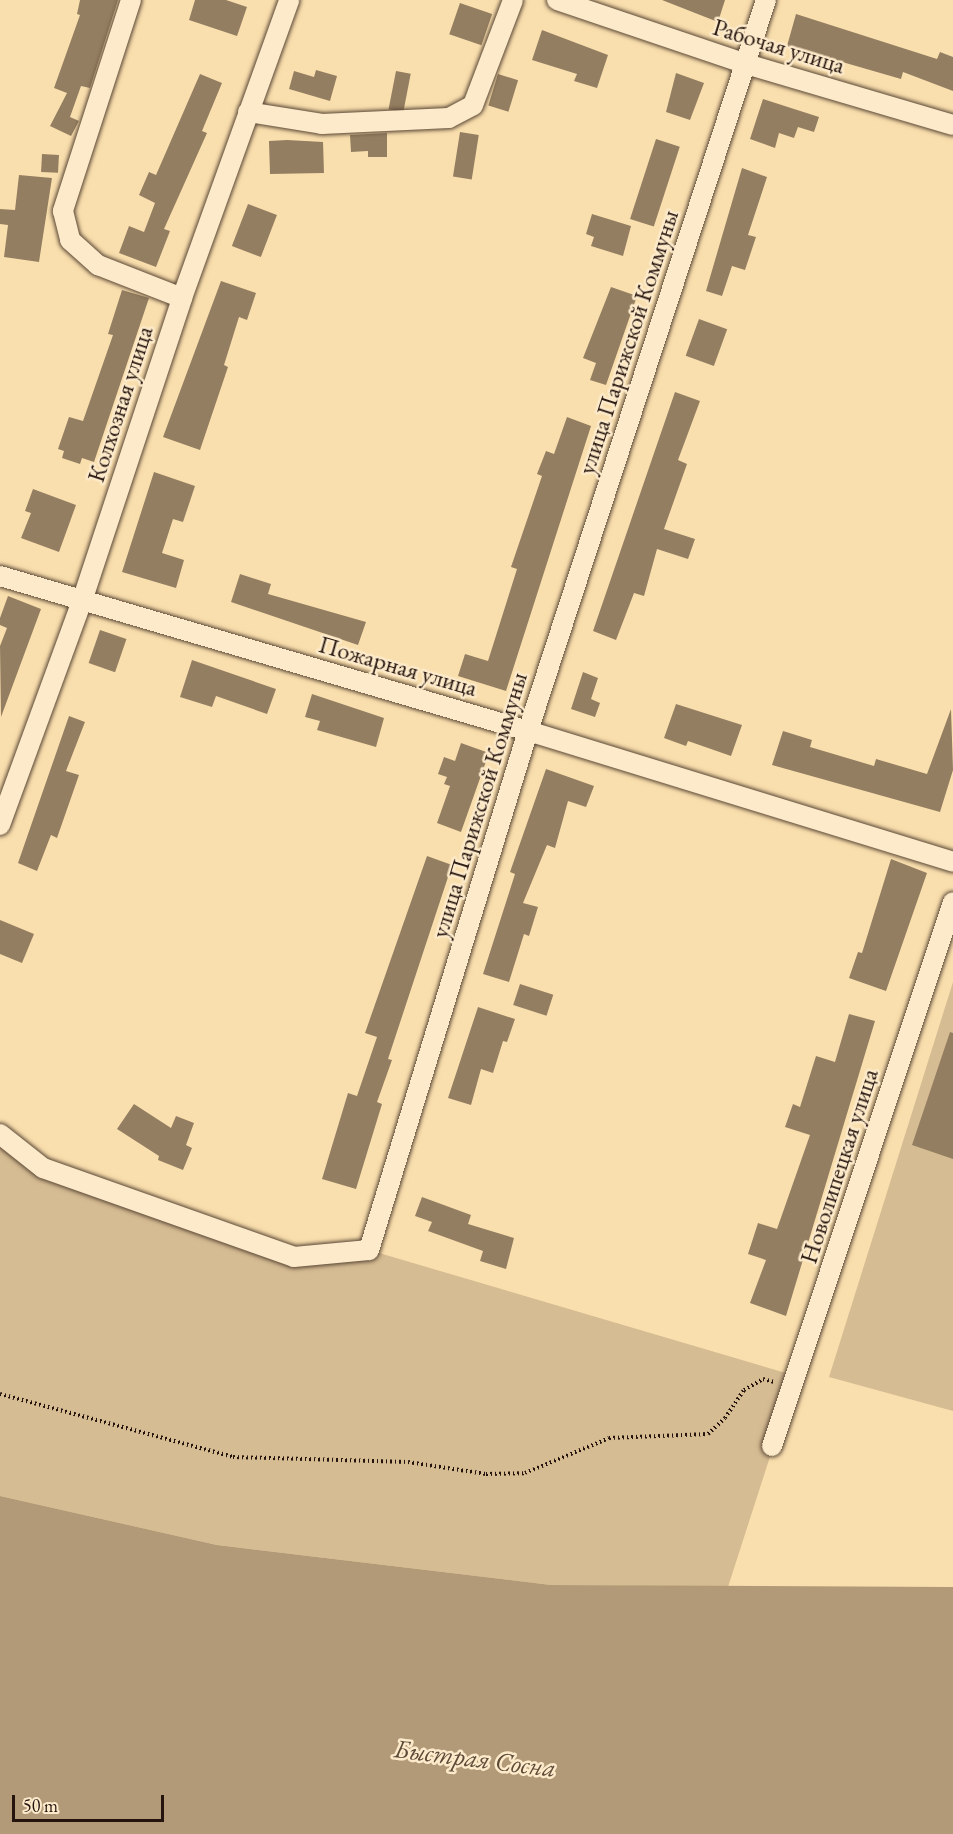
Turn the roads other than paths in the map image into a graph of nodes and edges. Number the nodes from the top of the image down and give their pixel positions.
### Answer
1 (131, 0) edge
2 (289, 0) edge
3 (513, 0) edge
4 (557, 0) edge
5 (766, 0) edge
6 (746, 64) junction
7 (248, 112) junction
8 (953, 124) edge
9 (182, 298) junction
10 (0, 576) edge
11 (82, 601) junction
12 (528, 731) junction
13 (0, 825) edge
14 (953, 862) edge
15 (953, 902) edge
16 (0, 1134) edge
17 (772, 1446) dead end

1 - 9 street
2 - 7 street, Колхозная улица
3 - 7 street
4 - 6 street, Рабочая улица
5 - 6 street, улица Парижской Коммуны
6 - 8 street, Рабочая улица
6 - 12 street, улица Парижской Коммуны
7 - 9 street, Колхозная улица
9 - 11 street, Колхозная улица
10 - 11 street, Пожарная улица
11 - 12 street, Пожарная улица
11 - 13 street, Колхозная улица
12 - 14 street, Пожарная улица
12 - 16 street, улица Парижской Коммуны
15 - 17 street, Новолипецкая улица

